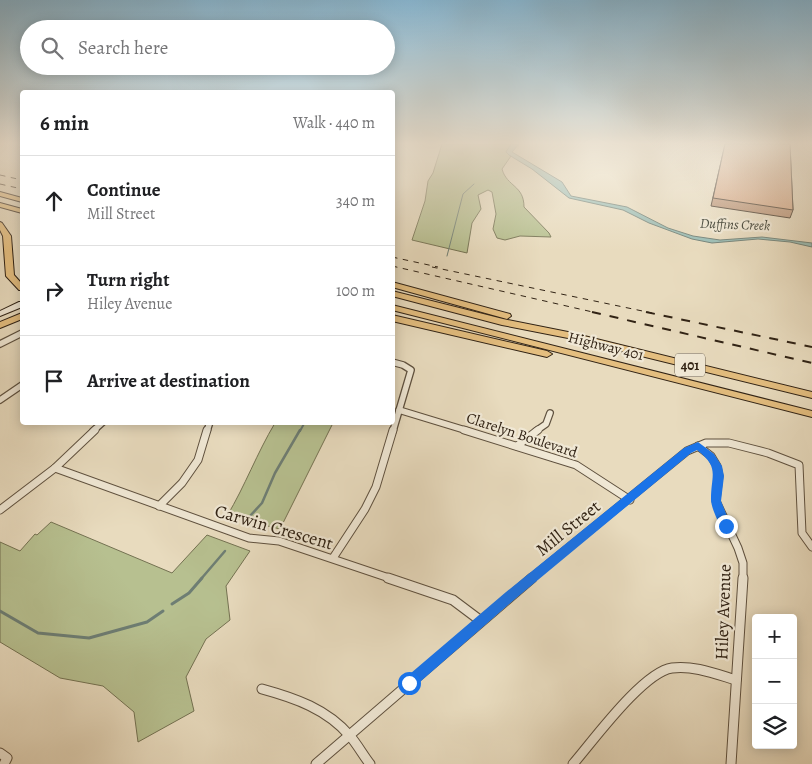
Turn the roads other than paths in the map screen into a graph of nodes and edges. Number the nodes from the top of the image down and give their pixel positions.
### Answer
1 (0, 192) edge
2 (20, 195) edge
3 (20, 199) edge
4 (0, 205) edge
5 (20, 210) edge
6 (0, 224) edge
7 (395, 285) edge
8 (20, 286) edge
9 (395, 294) edge
10 (20, 305) edge
11 (395, 308) edge
12 (20, 310) edge
13 (0, 314) edge
14 (20, 317) edge
15 (395, 319) edge
16 (0, 320) edge
17 (0, 325) edge
18 (20, 334) edge
19 (568, 335) junction
20 (0, 344) edge
21 (605, 361) junction
22 (395, 363) edge
23 (20, 386) edge
24 (812, 395) edge
25 (0, 400) edge
26 (399, 410) junction
27 (550, 413) dead end
28 (812, 414) edge
29 (395, 423) edge
30 (99, 425) edge
31 (209, 425) edge
32 (395, 425) edge
33 (517, 446) junction
34 (698, 446) junction
35 (54, 468) junction
36 (630, 500) junction
37 (159, 506) junction
38 (0, 510) edge
39 (812, 547) edge
40 (333, 558) junction
41 (481, 621) junction
42 (736, 680) junction
43 (262, 689) dead end
44 (350, 735) junction
45 (0, 753) edge
46 (4, 764) edge
47 (316, 764) edge
48 (370, 764) edge
49 (573, 764) edge
50 (731, 764) edge

1 - 2 highway
1 - 3 highway
4 - 5 highway
6 - 8 highway
7 - 19 highway
9 - 19 highway, Highway 401 / 401
10 - 13 main road
11 - 21 highway, Highway 401 / 401
12 - 16 main road
14 - 17 highway
15 - 21 highway
18 - 20 street
19 - 24 highway, Highway 401 / 401
21 - 28 highway, Highway 401 / 401
22 - 26 street
23 - 25 street
26 - 29 street
26 - 33 street, Clarelyn Boulevard
27 - 33 street
30 - 35 street
31 - 37 street
32 - 40 street
33 - 36 street, Clarelyn Boulevard
34 - 36 street, Mill Street
34 - 39 street, Mill Street
34 - 42 street, Hiley Avenue
35 - 37 street, Carwin Crescent
35 - 38 street
36 - 41 street, Mill Street
37 - 40 street, Carwin Crescent
40 - 41 street, Carwin Crescent
41 - 44 street, Mill Street
42 - 49 street
42 - 50 street, Hiley Avenue
43 - 44 street
44 - 47 street, Mill Street
44 - 48 street
45 - 46 street

